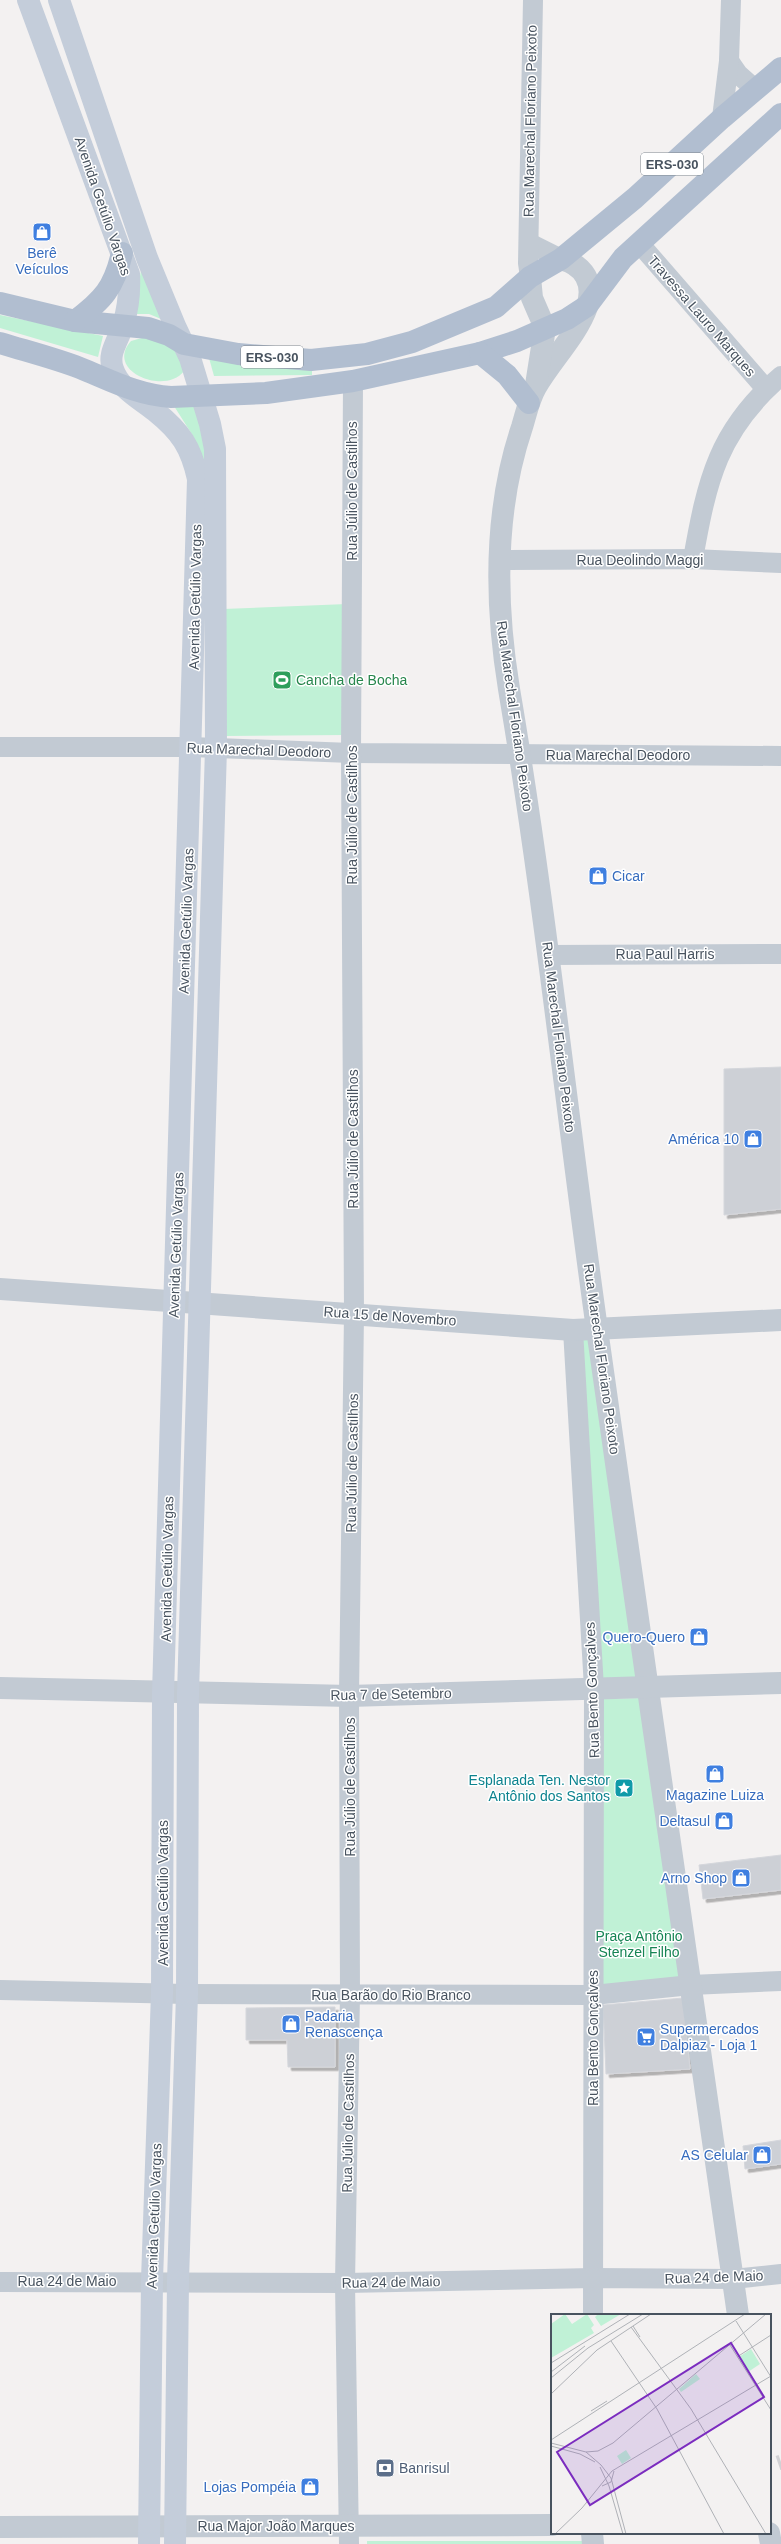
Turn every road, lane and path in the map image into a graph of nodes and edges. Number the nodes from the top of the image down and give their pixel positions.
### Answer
1 (28, 0) edge
2 (60, 0) edge
3 (533, 0) edge
4 (731, 0) edge
5 (77, 50) junction
6 (50, 59) junction
7 (729, 61) junction
8 (781, 68) edge
9 (756, 90) junction
10 (781, 114) edge
11 (722, 118) junction
12 (529, 242) junction
13 (639, 243) junction
14 (122, 253) junction
15 (561, 259) junction
16 (530, 277) junction
17 (0, 303) edge
18 (587, 306) junction
19 (75, 322) junction
20 (122, 327) junction
21 (545, 328) junction
22 (0, 343) edge
23 (184, 344) junction
24 (480, 352) junction
25 (781, 376) edge
26 (353, 381) junction
27 (124, 388) junction
28 (766, 389) junction
29 (201, 394) junction
30 (533, 395) junction
31 (206, 558) junction
32 (693, 559) junction
33 (499, 560) junction
34 (781, 563) edge
35 (0, 747) edge
36 (191, 747) junction
37 (216, 748) junction
38 (352, 753) junction
39 (521, 754) junction
40 (781, 756) edge
41 (189, 834) junction
42 (213, 834) junction
43 (781, 954) edge
44 (548, 955) junction
45 (208, 1000) junction
46 (183, 1001) junction
47 (0, 1289) edge
48 (174, 1302) junction
49 (198, 1305) junction
50 (354, 1313) junction
51 (781, 1320) edge
52 (597, 1329) junction
53 (573, 1330) junction
54 (781, 1683) edge
55 (0, 1688) edge
56 (594, 1688) junction
57 (649, 1688) junction
58 (164, 1694) junction
59 (188, 1694) junction
60 (349, 1696) junction
61 (187, 1905) junction
62 (163, 1907) junction
63 (781, 1981) edge
64 (691, 1985) junction
65 (0, 1990) edge
66 (162, 1992) junction
67 (187, 1994) junction
68 (350, 1995) junction
69 (593, 1995) junction
70 (157, 2138) junction
71 (183, 2138) junction
72 (781, 2274) edge
73 (593, 2278) junction
74 (733, 2279) junction
75 (152, 2280) junction
76 (178, 2281) junction
77 (0, 2282) edge
78 (345, 2283) junction
79 (593, 2314) edge
80 (738, 2314) edge
81 (177, 2348) junction
82 (151, 2349) junction
83 (551, 2525) edge
84 (0, 2527) edge
85 (592, 2534) edge
86 (769, 2534) edge
87 (149, 2535) edge
88 (175, 2535) edge
89 (349, 2535) edge
90 (593, 2544) edge
91 (771, 2544) edge

1 - 6 main road, Avenida Getúlio Vargas
2 - 5 main road, Avenida Getúlio Vargas
3 - 12 street, Rua Marechal Floriano Peixoto
4 - 7 street
5 - 6 main road
5 - 23 main road, Avenida Getúlio Vargas
6 - 14 main road, Avenida Getúlio Vargas
7 - 9 street
7 - 11 street
8 - 9 main road, ERS-030
9 - 11 main road, ERS-030
10 - 13 main road, ERS-030
11 - 15 main road, ERS-030
12 - 15 street
12 - 16 street, Rua Marechal Floriano Peixoto
13 - 18 main road, ERS-030
13 - 28 street, Travessa Lauro Marques
14 - 19 main road
14 - 20 main road, Avenida Getúlio Vargas
15 - 16 main road, ERS-030
15 - 18 street
16 - 21 street
16 - 23 main road, ERS-030
17 - 19 main road, ERS-030
18 - 21 main road, ERS-030
18 - 30 street
19 - 20 main road, ERS-030
20 - 23 main road, ERS-030
20 - 27 main road, Avenida Getúlio Vargas
21 - 24 main road, ERS-030
21 - 30 street
22 - 27 main road, ERS-030
23 - 29 main road, Avenida Getúlio Vargas
24 - 26 main road, ERS-030
24 - 30 main road
25 - 28 street
26 - 29 main road, ERS-030
26 - 38 street, Rua Júlio de Castilhos
27 - 29 main road, ERS-030
27 - 31 main road, Avenida Getúlio Vargas
28 - 32 street
29 - 31 main road, Avenida Getúlio Vargas
30 - 33 street, Rua Marechal Floriano Peixoto
31 - 36 main road, Avenida Getúlio Vargas
31 - 37 main road, Avenida Getúlio Vargas
32 - 33 street, Rua Deolindo Maggi
32 - 34 street, Rua Deolindo Maggi
33 - 39 street, Rua Marechal Floriano Peixoto
35 - 36 street, Rua Marechal Deodoro
36 - 37 street, Rua Marechal Deodoro
36 - 41 main road, Avenida Getúlio Vargas
37 - 38 street, Rua Marechal Deodoro
37 - 42 main road, Avenida Getúlio Vargas
38 - 39 street, Rua Marechal Deodoro
38 - 50 street, Rua Júlio de Castilhos
39 - 40 street, Rua Marechal Deodoro
39 - 44 street, Rua Marechal Floriano Peixoto
41 - 42 main road
41 - 46 main road, Avenida Getúlio Vargas
42 - 45 main road, Avenida Getúlio Vargas
43 - 44 street, Rua Paul Harris
44 - 52 street, Rua Marechal Floriano Peixoto
45 - 46 main road
45 - 49 main road, Avenida Getúlio Vargas
46 - 48 main road, Avenida Getúlio Vargas
47 - 48 street, Rua 15 de Novembro
48 - 49 street, Rua 15 de Novembro
48 - 58 main road, Avenida Getúlio Vargas
49 - 50 street, Rua 15 de Novembro
49 - 59 main road, Avenida Getúlio Vargas
50 - 53 street, Rua 15 de Novembro
50 - 60 street, Rua Júlio de Castilhos
51 - 52 street, Rua 15 de Novembro
52 - 53 street, Rua 15 de Novembro
52 - 57 street, Rua Marechal Floriano Peixoto
53 - 56 street, Rua Bento Gonçalves
54 - 57 street, Rua 7 de Setembro
55 - 58 street, Rua 7 de Setembro
56 - 57 street, Rua 7 de Setembro
56 - 60 street, Rua 7 de Setembro
56 - 69 street, Rua Bento Gonçalves
57 - 64 street, Rua Marechal Floriano Peixoto
58 - 59 street, Rua 7 de Setembro
58 - 62 main road, Avenida Getúlio Vargas
59 - 60 street, Rua 7 de Setembro
59 - 61 main road, Avenida Getúlio Vargas
60 - 68 street, Rua Júlio de Castilhos
61 - 62 main road
61 - 67 main road, Avenida Getúlio Vargas
62 - 66 main road, Avenida Getúlio Vargas
63 - 64 street, Rua Barão do Rio Branco
64 - 69 street, Rua Barão do Rio Branco
64 - 74 street, Rua Marechal Floriano Peixoto
65 - 66 street, Rua Barão do Rio Branco
66 - 67 street, Rua Barão do Rio Branco
66 - 70 main road, Avenida Getúlio Vargas
67 - 68 street, Rua Barão do Rio Branco
67 - 71 main road, Avenida Getúlio Vargas
68 - 69 street, Rua Barão do Rio Branco
68 - 78 street, Rua Júlio de Castilhos
69 - 73 street, Rua Bento Gonçalves
70 - 71 main road
70 - 75 main road, Avenida Getúlio Vargas
71 - 76 main road, Avenida Getúlio Vargas
72 - 74 street, Rua 24 de Maio
73 - 74 street, Rua 24 de Maio
73 - 78 street, Rua 24 de Maio
73 - 79 street, Rua Bento Gonçalves
74 - 80 street, Rua Marechal Floriano Peixoto
75 - 76 street, Rua 24 de Maio
75 - 77 street, Rua 24 de Maio
75 - 82 main road, Avenida Getúlio Vargas
76 - 78 street, Rua 24 de Maio
76 - 81 main road, Avenida Getúlio Vargas
78 - 89 street, Rua Júlio de Castilhos
81 - 82 main road
81 - 88 main road, Avenida Getúlio Vargas
82 - 87 main road, Avenida Getúlio Vargas
83 - 89 street, Rua Major João Marques
84 - 87 street, Rua Major João Marques
85 - 90 street
86 - 91 street
87 - 88 street, Rua Major João Marques
88 - 89 street, Rua Major João Marques

